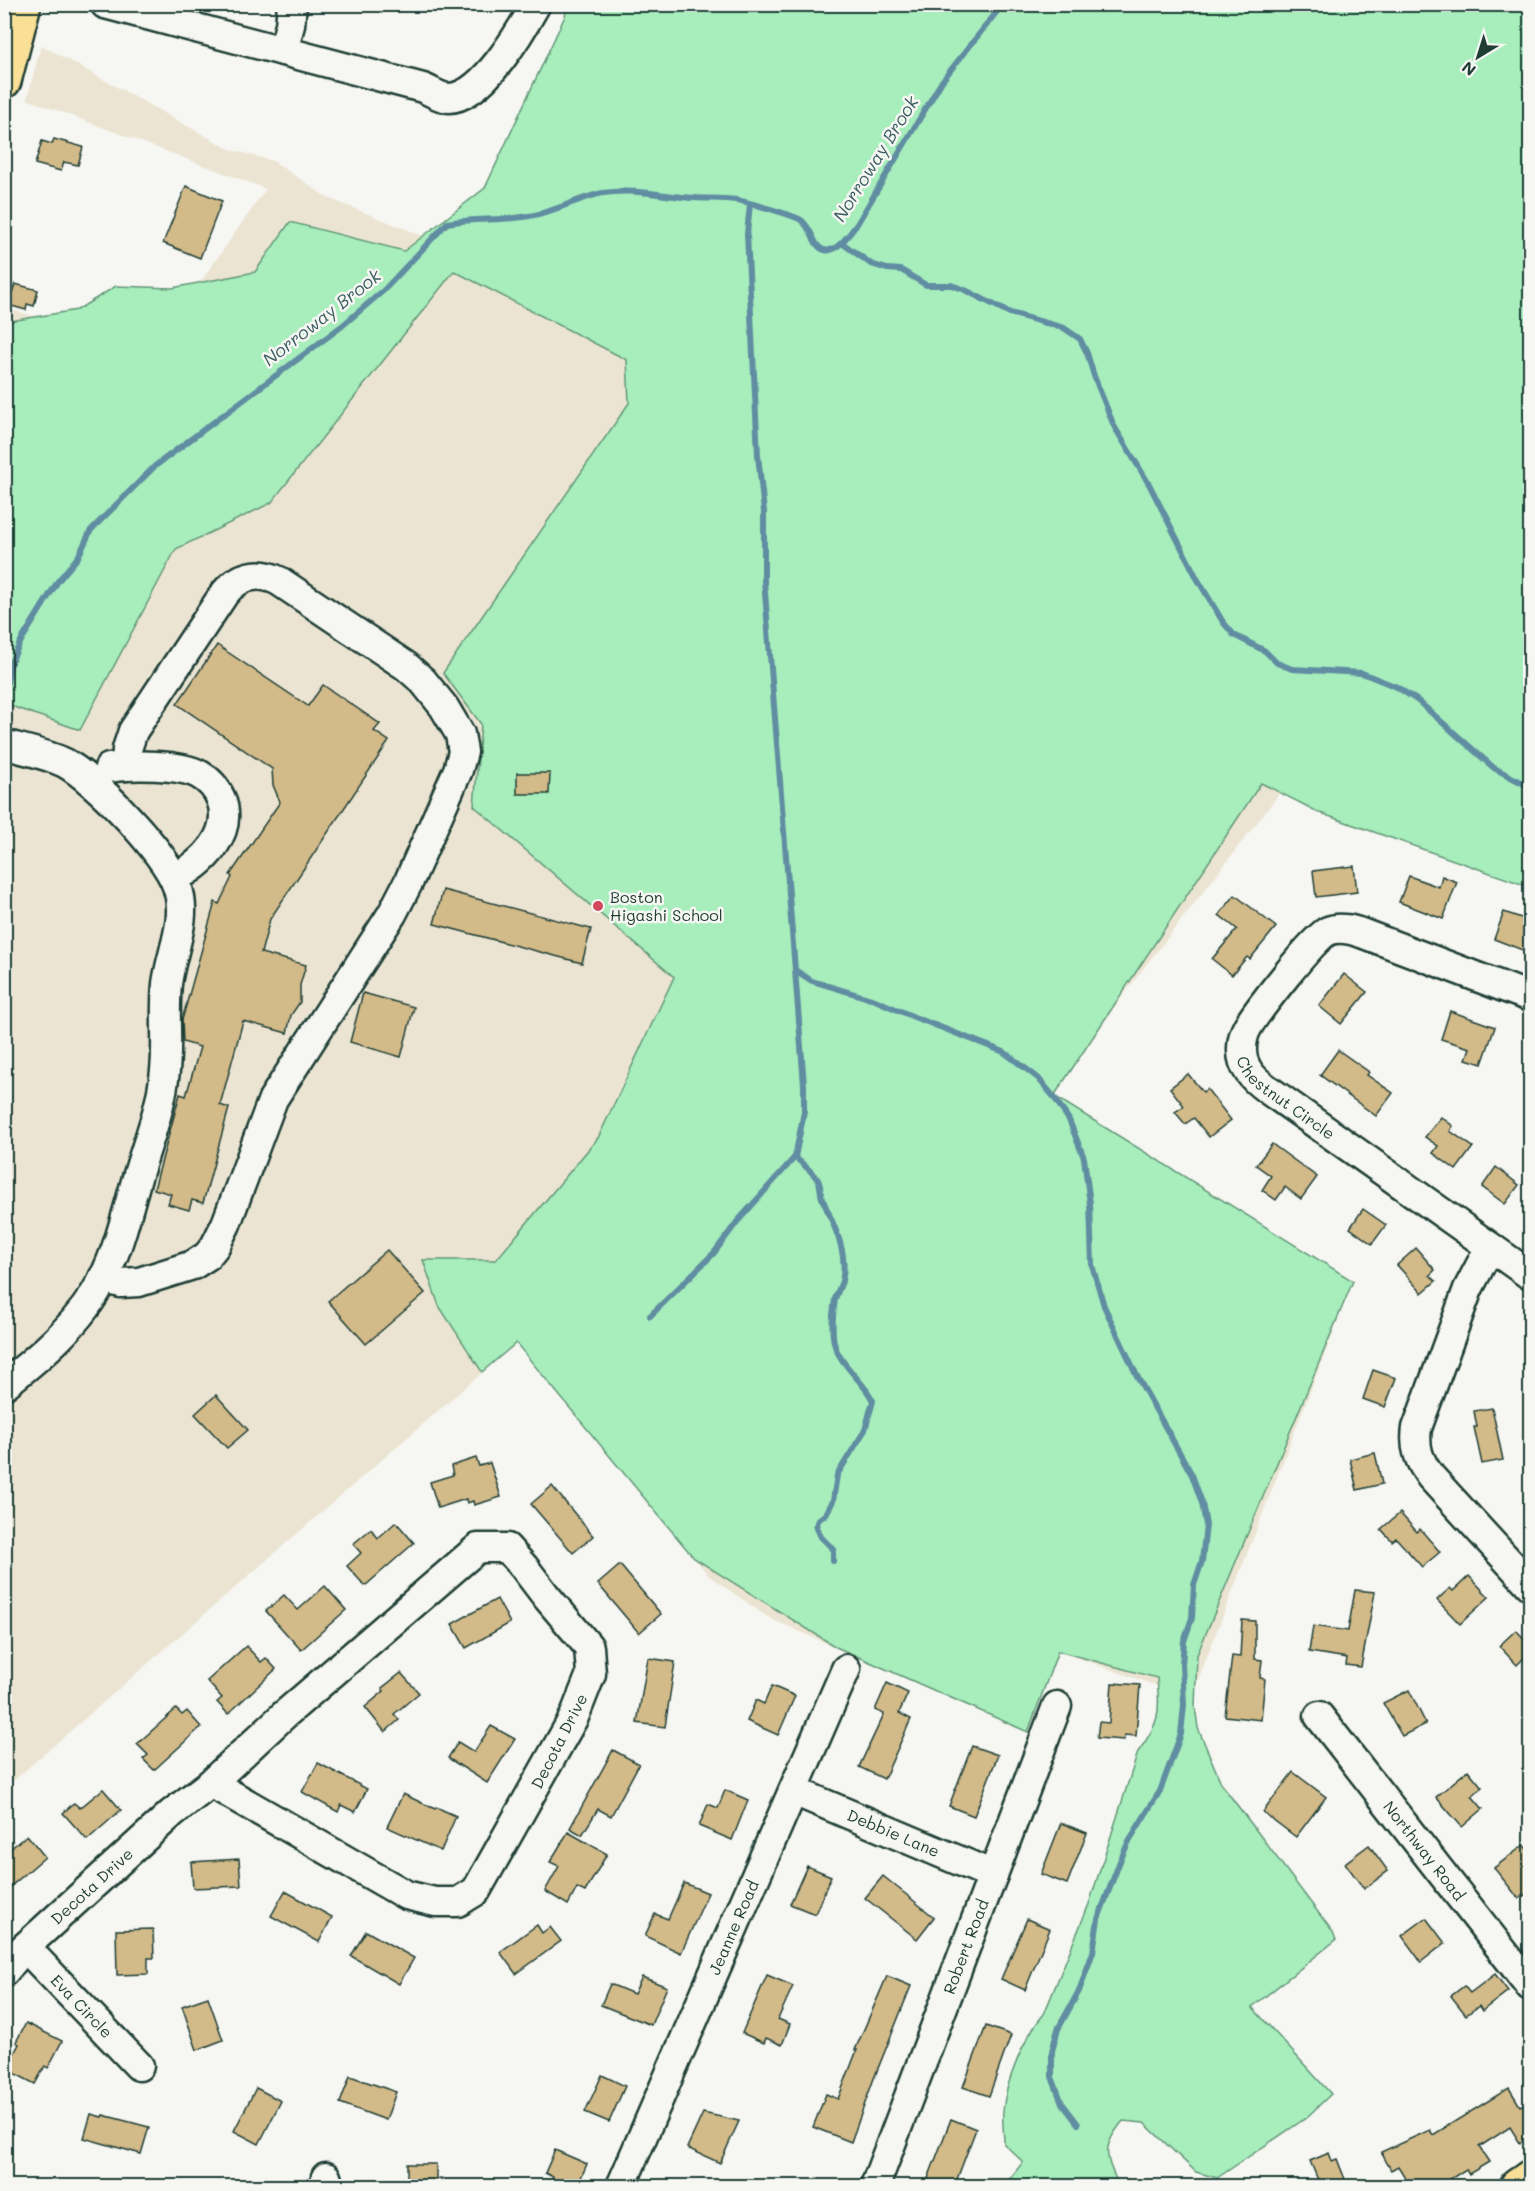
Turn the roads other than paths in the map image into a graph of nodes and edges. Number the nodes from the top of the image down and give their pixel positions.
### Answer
1 (24, 4) edge
2 (105, 4) edge
3 (292, 4) edge
4 (536, 4) edge
5 (193, 16) edge
6 (283, 51) junction
7 (7, 62) edge
8 (4, 744) edge
9 (126, 766) junction
10 (90, 780) junction
11 (174, 878) junction
12 (1530, 997) edge
13 (1490, 1246) junction
14 (1530, 1275) edge
15 (104, 1278) junction
16 (4, 1385) edge
17 (1530, 1585) edge
18 (846, 1669) dead end
19 (1057, 1706) dead end
20 (1319, 1716) dead end
21 (211, 1783) junction
22 (794, 1791) junction
23 (993, 1875) junction
24 (25, 1947) junction
25 (4, 1972) edge
26 (1530, 1986) edge
27 (139, 2066) dead end
28 (1530, 2177) edge
29 (621, 2187) edge
30 (875, 2187) edge
31 (1517, 2187) edge

1 - 7 main road
2 - 5 street
3 - 6 street
4 - 6 street
5 - 6 street
8 - 10 street
9 - 10 street
9 - 11 street
9 - 15 street
10 - 11 street
11 - 15 street
12 - 13 street, Chestnut Circle
13 - 14 street, Chestnut Circle
13 - 17 street
15 - 16 street
18 - 22 street, Jeanne Road
19 - 23 street, Robert Road
20 - 26 street, Northway Road
21 - 21 street, Decota Drive
21 - 24 street, Decota Drive
22 - 23 street, Debbie Lane
22 - 29 street, Jeanne Road
23 - 30 street, Robert Road
24 - 25 street, Decota Drive
24 - 27 street, Eva Circle
28 - 31 main road

